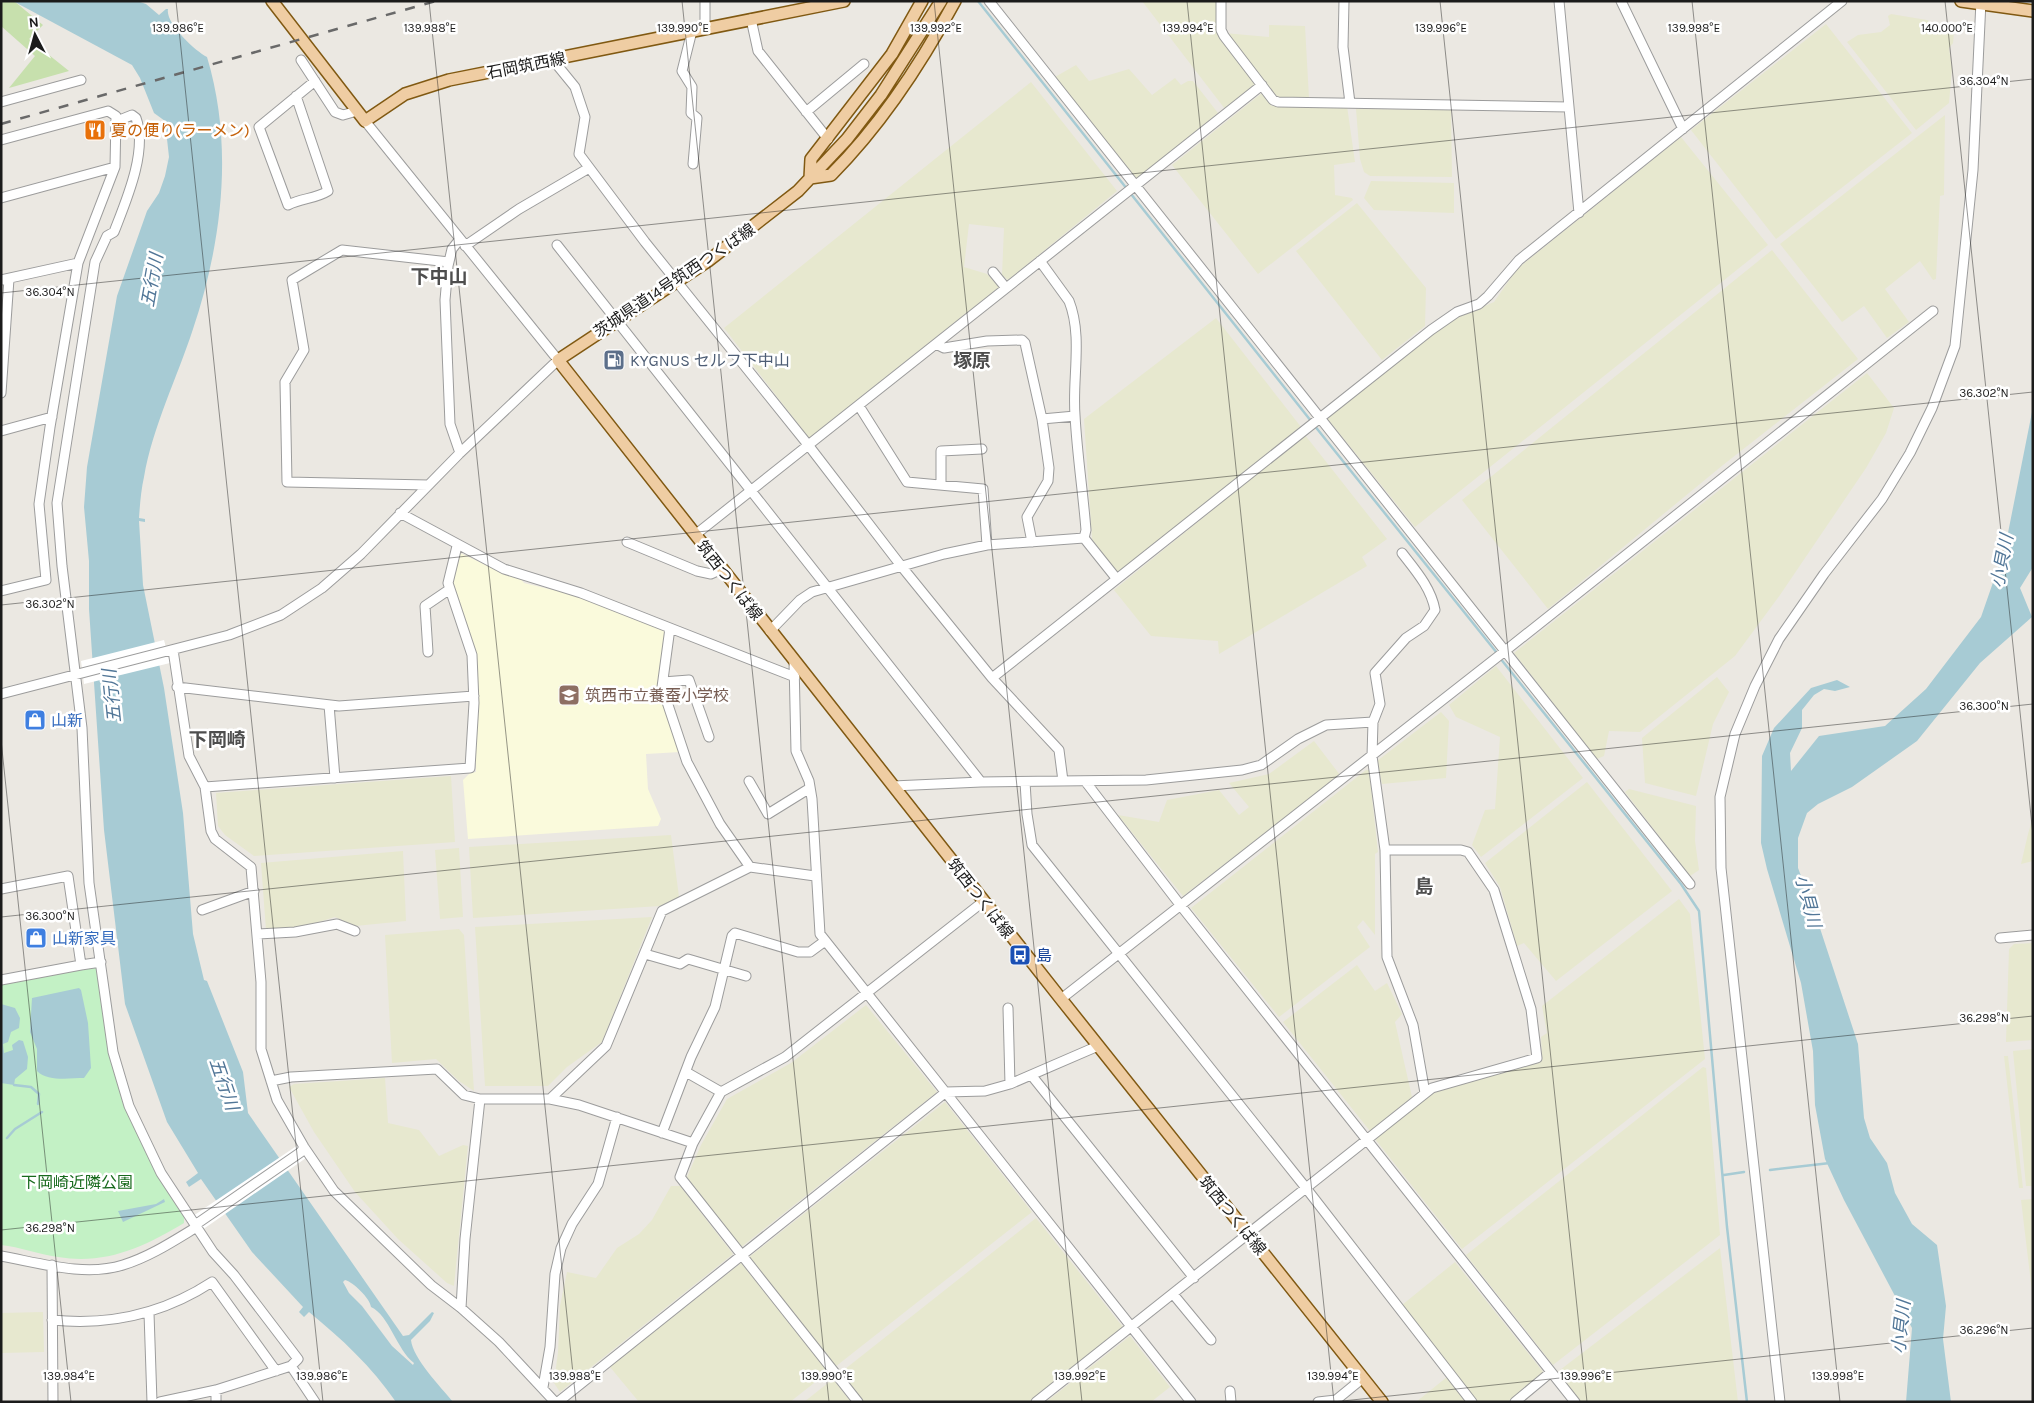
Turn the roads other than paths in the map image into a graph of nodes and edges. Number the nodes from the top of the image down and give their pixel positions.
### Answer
1 (272, 1) edge
2 (705, 1) edge
3 (922, 1) edge
4 (940, 1) edge
5 (955, 1) edge
6 (989, 1) edge
7 (1221, 1) edge
8 (1344, 1) edge
9 (1559, 1) edge
10 (1621, 1) edge
11 (1842, 1) edge
12 (1961, 1) edge
13 (840, 2) edge
14 (1981, 3) edge
15 (2033, 11) edge
16 (751, 19) junction
17 (705, 28) junction
18 (692, 30) junction
19 (301, 60) dead end
20 (553, 60) junction
21 (864, 64) dead end
22 (81, 80) dead end
23 (315, 81) junction
24 (1262, 85) junction
25 (296, 96) junction
26 (1, 102) edge
27 (1350, 103) junction
28 (1569, 106) junction
29 (357, 111) junction
30 (806, 112) junction
31 (117, 121) junction
32 (365, 121) junction
33 (1683, 129) junction
34 (828, 139) junction
35 (1, 140) edge
36 (693, 164) dead end
37 (115, 167) junction
38 (589, 168) junction
39 (810, 178) junction
40 (1130, 190) junction
41 (1, 198) edge
42 (1579, 213) junction
43 (462, 242) junction
44 (556, 245) dead end
45 (80, 259) junction
46 (96, 260) junction
47 (1040, 261) junction
48 (449, 262) junction
49 (993, 272) dead end
50 (5, 280) edge
51 (677, 282) junction
52 (1006, 288) junction
53 (1933, 311) dead end
54 (616, 321) junction
55 (936, 344) junction
56 (558, 360) junction
57 (1, 393) edge
58 (859, 406) junction
59 (1075, 416) junction
60 (1042, 419) junction
61 (1315, 421) junction
62 (58, 426) junction
63 (1, 432) edge
64 (809, 446) junction
65 (982, 449) dead end
66 (460, 453) junction
67 (428, 485) junction
68 (941, 485) junction
69 (751, 492) junction
70 (400, 513) junction
71 (695, 535) junction
72 (1084, 538) junction
73 (627, 542) dead end
74 (1032, 542) junction
75 (988, 545) junction
76 (457, 546) junction
77 (1402, 553) dead end
78 (902, 567) junction
79 (722, 569) junction
80 (1116, 578) junction
81 (828, 588) junction
82 (450, 589) junction
83 (1, 591) edge
84 (670, 628) junction
85 (770, 631) junction
86 (170, 651) junction
87 (428, 652) dead end
88 (1501, 654) junction
89 (794, 662) junction
90 (79, 674) junction
91 (795, 677) junction
92 (992, 678) junction
93 (663, 682) junction
94 (178, 687) junction
95 (1, 694) edge
96 (474, 696) junction
97 (329, 705) junction
98 (1372, 722) junction
99 (709, 737) dead end
100 (1372, 756) junction
101 (335, 778) junction
102 (749, 781) dead end
103 (1063, 781) junction
104 (1085, 781) junction
105 (981, 782) junction
106 (1025, 782) junction
107 (893, 786) junction
108 (204, 787) junction
109 (810, 788) junction
110 (1385, 850) junction
111 (750, 867) junction
112 (815, 876) junction
113 (1690, 884) dead end
114 (1, 889) edge
115 (254, 890) junction
116 (984, 900) junction
117 (1181, 906) junction
118 (202, 910) dead end
119 (355, 931) dead end
120 (258, 934) junction
121 (2033, 936) edge
122 (2000, 938) dead end
123 (825, 941) junction
124 (645, 954) junction
125 (1120, 954) junction
126 (101, 962) junction
127 (81, 965) junction
128 (725, 970) junction
129 (746, 976) dead end
130 (1, 980) edge
131 (867, 992) junction
132 (1061, 999) junction
133 (1008, 1008) dead end
134 (1098, 1046) junction
135 (686, 1072) junction
136 (1032, 1076) junction
137 (270, 1081) junction
138 (1010, 1084) junction
139 (721, 1092) junction
140 (946, 1092) junction
141 (1425, 1093) junction
142 (480, 1099) junction
143 (550, 1099) junction
144 (617, 1117) junction
145 (662, 1133) junction
146 (1368, 1140) junction
147 (693, 1143) junction
148 (303, 1150) junction
149 (1306, 1188) junction
150 (197, 1225) junction
151 (1248, 1234) junction
152 (1, 1256) edge
153 (742, 1256) junction
154 (52, 1265) junction
155 (1194, 1278) junction
156 (1173, 1294) junction
157 (461, 1308) junction
158 (149, 1313) junction
159 (52, 1320) junction
160 (1132, 1327) junction
161 (1211, 1340) dead end
162 (291, 1366) junction
163 (276, 1371) junction
164 (1551, 1372) junction
165 (1363, 1378) junction
166 (543, 1387) junction
167 (216, 1390) junction
168 (1230, 1391) dead end
169 (53, 1402) edge
170 (152, 1402) edge
171 (160, 1402) edge
172 (216, 1402) edge
173 (315, 1402) edge
174 (556, 1402) edge
175 (858, 1402) edge
176 (1036, 1402) edge
177 (1191, 1402) edge
178 (1231, 1402) edge
179 (1318, 1402) edge
180 (1382, 1402) edge
181 (1472, 1402) edge
182 (1515, 1402) edge
183 (1575, 1402) edge
184 (1780, 1402) edge

1 - 29 main road
2 - 17 street
3 - 34 main road
4 - 39 main road, 茨城県道14号筑西つくば線
5 - 39 main road
6 - 40 street
7 - 24 street
8 - 27 street
9 - 28 street
10 - 33 street
11 - 33 street
12 - 14 main road
13 - 16 main road, 石岡筑西線
14 - 15 main road
14 - 184 street
16 - 17 main road, 石岡筑西線
16 - 30 street
17 - 18 main road, 石岡筑西線
18 - 20 main road, 石岡筑西線
18 - 36 street
19 - 23 street
20 - 32 main road, 石岡筑西線
20 - 38 street
21 - 30 street
22 - 26 street
23 - 25 street
23 - 29 street
24 - 27 street
24 - 40 street
25 - 25 street
27 - 28 street
28 - 42 street
29 - 32 main road
30 - 34 street
31 - 35 street
31 - 37 street
31 - 46 street
32 - 43 street
33 - 42 street
34 - 39 main road
37 - 41 street
37 - 45 street
38 - 43 street
38 - 51 street
39 - 51 main road, 茨城県道14号筑西つくば線
40 - 47 street
40 - 61 street
42 - 61 street
43 - 48 street
43 - 56 street
44 - 54 street
45 - 46 street
45 - 50 street
45 - 62 street
46 - 62 street
47 - 52 street
47 - 59 street
48 - 66 street
48 - 67 street
49 - 52 street
50 - 57 street
51 - 54 main road, 茨城県道14号筑西つくば線
51 - 64 street
52 - 55 street
53 - 88 street
54 - 56 main road, 茨城県道14号筑西つくば線
54 - 69 street
55 - 58 street
55 - 60 street
56 - 66 street
56 - 71 main road, 筑西つくば線
58 - 64 street
58 - 68 street
59 - 60 street
59 - 72 street
60 - 74 street
61 - 80 street
61 - 88 street
62 - 63 street
62 - 83 street
62 - 90 street
64 - 69 street
64 - 78 street
65 - 68 street
66 - 67 street
67 - 70 street
68 - 75 street
69 - 71 street
69 - 81 street
70 - 76 street
70 - 86 street
71 - 79 main road, 筑西つくば線
72 - 74 street
72 - 80 street
73 - 79 street
74 - 75 street
75 - 78 street
76 - 82 street
76 - 84 street
77 - 98 street
78 - 81 street
78 - 92 street
79 - 85 main road, 筑西つくば線
80 - 92 street
81 - 85 street
81 - 105 street
82 - 87 street
82 - 96 street
84 - 91 street
84 - 93 street
85 - 89 main road, 筑西つくば線
86 - 90 street
86 - 94 street
88 - 100 street
88 - 113 street
89 - 91 street
89 - 107 main road, 筑西つくば線
90 - 95 street
90 - 126 street
91 - 109 street
92 - 103 street
93 - 99 street
93 - 111 street
94 - 97 street
94 - 108 street
96 - 97 street
96 - 101 street
97 - 101 street
98 - 100 street
98 - 104 street
100 - 110 street
100 - 117 street
101 - 108 street
102 - 109 street
103 - 104 street
103 - 106 street
104 - 117 street
105 - 106 street
105 - 107 street
106 - 125 street
107 - 116 main road, 筑西つくば線
108 - 115 street
109 - 112 street
110 - 141 street
110 - 141 street
111 - 112 street
111 - 124 street
112 - 123 street
114 - 127 street
115 - 118 street
115 - 120 street
116 - 131 street
116 - 132 main road, 筑西つくば線
117 - 125 street
117 - 146 street
119 - 120 street
120 - 137 street
121 - 122 street
123 - 128 street
123 - 131 street
124 - 128 street
124 - 143 street
125 - 132 street
125 - 149 street
126 - 127 street
126 - 150 street
127 - 130 street
128 - 129 street
128 - 135 street
131 - 139 street
131 - 140 street
132 - 134 main road, 筑西つくば線
133 - 138 street
134 - 136 street
134 - 151 main road, 筑西つくば線
135 - 139 street
135 - 145 street
136 - 138 street
136 - 155 street
137 - 142 street
137 - 148 street
138 - 140 street
139 - 147 street
140 - 153 street
140 - 160 street
141 - 146 street
142 - 143 street
142 - 157 street
143 - 144 street
144 - 145 street
144 - 166 street
145 - 147 street
146 - 149 street
146 - 164 street
147 - 153 street
148 - 150 street
148 - 157 street
149 - 151 street
149 - 181 street
150 - 154 street
150 - 162 street
151 - 155 street
151 - 165 main road, 筑西つくば線
152 - 154 street
153 - 174 street
153 - 175 street
154 - 159 street
155 - 156 street
156 - 160 street
156 - 161 street
157 - 166 street
158 - 159 street
158 - 163 street
158 - 170 street
159 - 169 street
160 - 176 street
160 - 177 street
162 - 163 street
162 - 173 street
163 - 167 street
164 - 182 street
164 - 183 street
165 - 179 street
165 - 180 main road, 筑西つくば線
166 - 174 street
167 - 171 street
167 - 172 street
168 - 178 street

